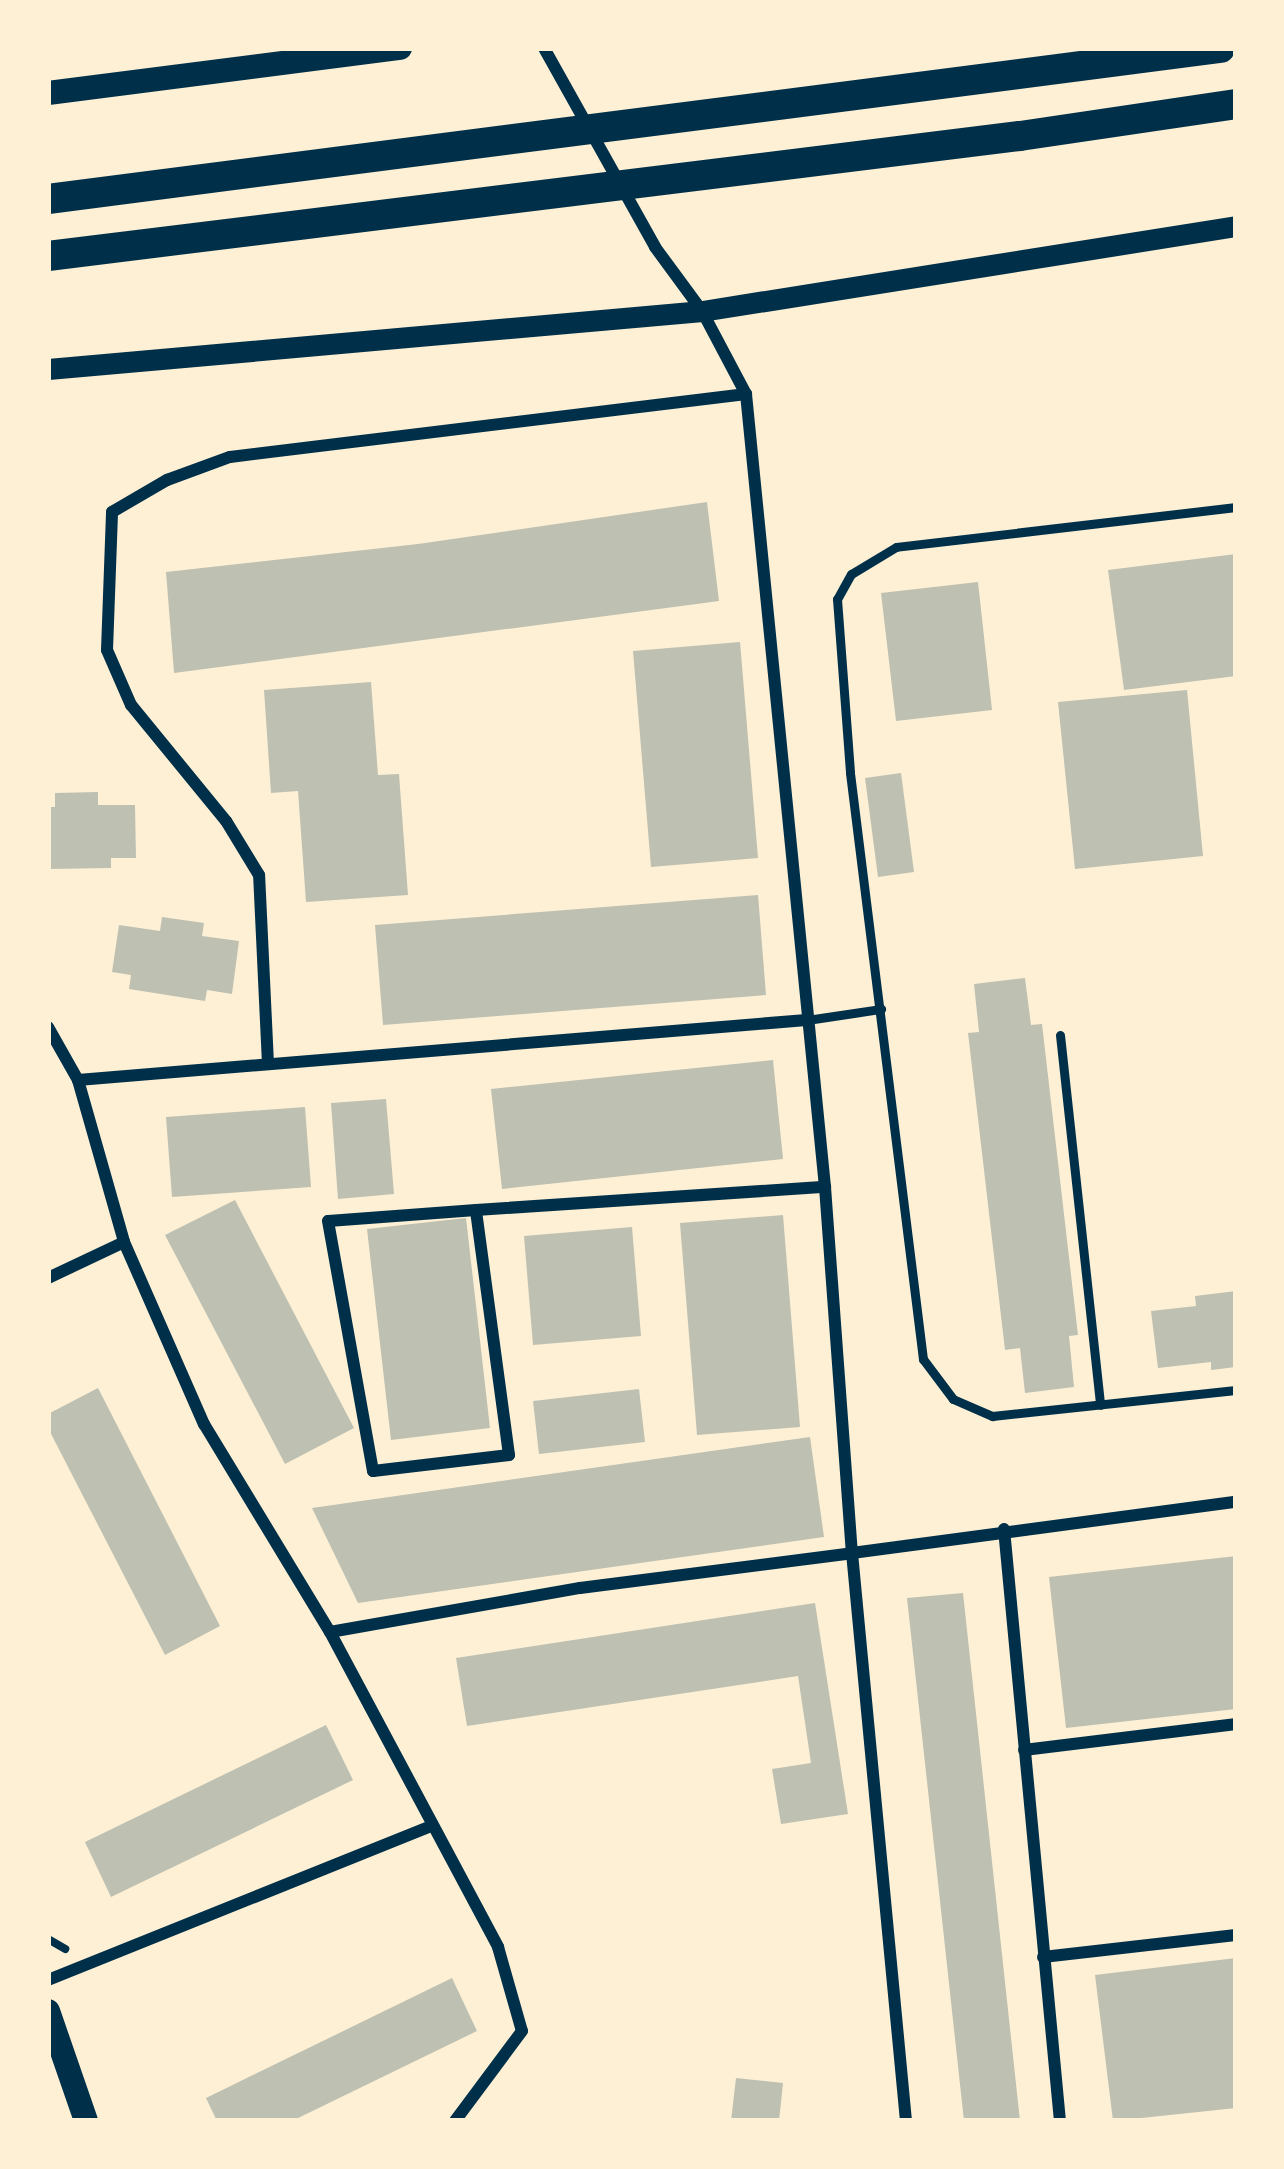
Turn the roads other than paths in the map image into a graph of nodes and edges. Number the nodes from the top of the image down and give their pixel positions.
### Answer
1 (400, 48) edge
2 (544, 48) edge
3 (1220, 48) edge
4 (48, 92) edge
5 (1236, 104) edge
6 (48, 199) edge
7 (1236, 226) edge
8 (48, 256) edge
9 (702, 311) junction
10 (48, 369) edge
11 (746, 394) junction
12 (1236, 507) edge
13 (881, 1010) junction
14 (807, 1020) junction
15 (48, 1027) edge
16 (1060, 1035) dead end
17 (268, 1064) junction
18 (78, 1080) junction
19 (825, 1187) junction
20 (476, 1210) junction
21 (124, 1243) junction
22 (48, 1278) edge
23 (1236, 1390) edge
24 (1100, 1406) junction
25 (1236, 1502) edge
26 (1004, 1529) junction
27 (852, 1553) junction
28 (330, 1632) junction
29 (1236, 1724) edge
30 (1024, 1750) junction
31 (431, 1826) junction
32 (1236, 1935) edge
33 (1043, 1957) junction
34 (48, 1980) edge
35 (48, 2011) edge
36 (86, 2121) edge
37 (454, 2121) edge
38 (906, 2121) edge
39 (1060, 2121) edge

1 - 4 main road
2 - 9 street
3 - 6 main road
5 - 8 main road
7 - 9 street
9 - 10 street
9 - 11 street
11 - 14 street
11 - 17 street
12 - 13 lane
13 - 14 lane
13 - 24 lane
14 - 17 street
14 - 19 street
15 - 18 street
16 - 24 lane
17 - 18 street
18 - 21 street
19 - 20 street
19 - 27 street
20 - 20 street
21 - 22 street
21 - 28 street
23 - 24 lane
25 - 26 street
26 - 27 street
26 - 30 street
27 - 28 street
27 - 38 street
28 - 31 street
29 - 30 street
30 - 33 street
31 - 34 street
31 - 37 street
32 - 33 street
33 - 39 street
35 - 36 main road

